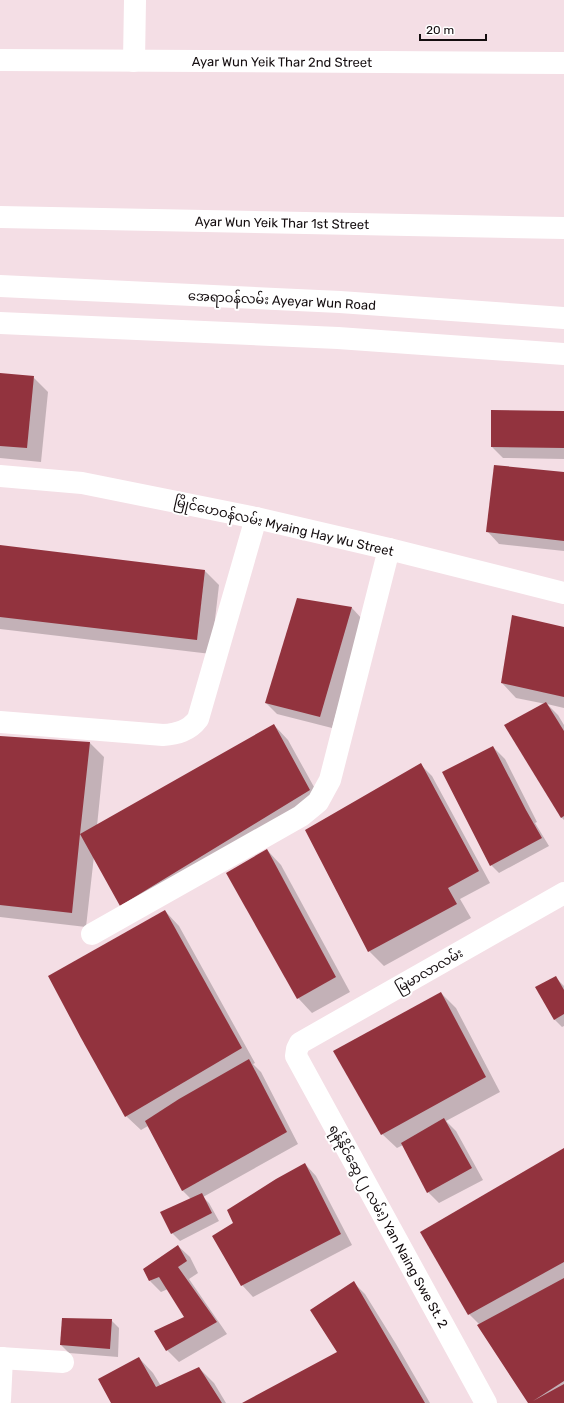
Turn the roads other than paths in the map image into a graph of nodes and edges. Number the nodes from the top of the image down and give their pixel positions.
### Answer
1 (135, 0) edge
2 (0, 60) edge
3 (134, 61) junction
4 (564, 64) edge
5 (0, 217) edge
6 (564, 228) edge
7 (0, 286) edge
8 (564, 318) edge
9 (0, 323) edge
10 (564, 354) edge
11 (0, 476) edge
12 (256, 518) junction
13 (389, 549) junction
14 (564, 593) edge
15 (0, 722) edge
16 (564, 893) edge
17 (92, 934) dead end
18 (297, 1049) joint
19 (1, 1358) edge
20 (63, 1362) dead end
21 (0, 1400) edge
22 (486, 1403) edge

1 - 3 street
2 - 3 street, Ayar Wun Yeik Thar 2nd Street
3 - 4 street, Ayar Wun Yeik Thar 2nd Street
5 - 6 street, Ayar Wun Yeik Thar 1st Street
7 - 8 street, အေရာဝန်လမ်း Ayeyar Wun Road
9 - 10 street
11 - 12 street, မြိုင်ဟေဝန်လမ်း Myaing Hay Wu Street
12 - 13 street, မြိုင်ဟေဝန်လမ်း Myaing Hay Wu Street
12 - 15 street
13 - 14 street, မြိုင်ဟေဝန်လမ်း Myaing Hay Wu Street
13 - 17 street
16 - 18 street, မြမာလာလမ်း
18 - 22 street, ရန်နိုင်ဆွေ (၂ လမ်း) Yan Naing Swe St. 2
19 - 20 street
19 - 21 street

